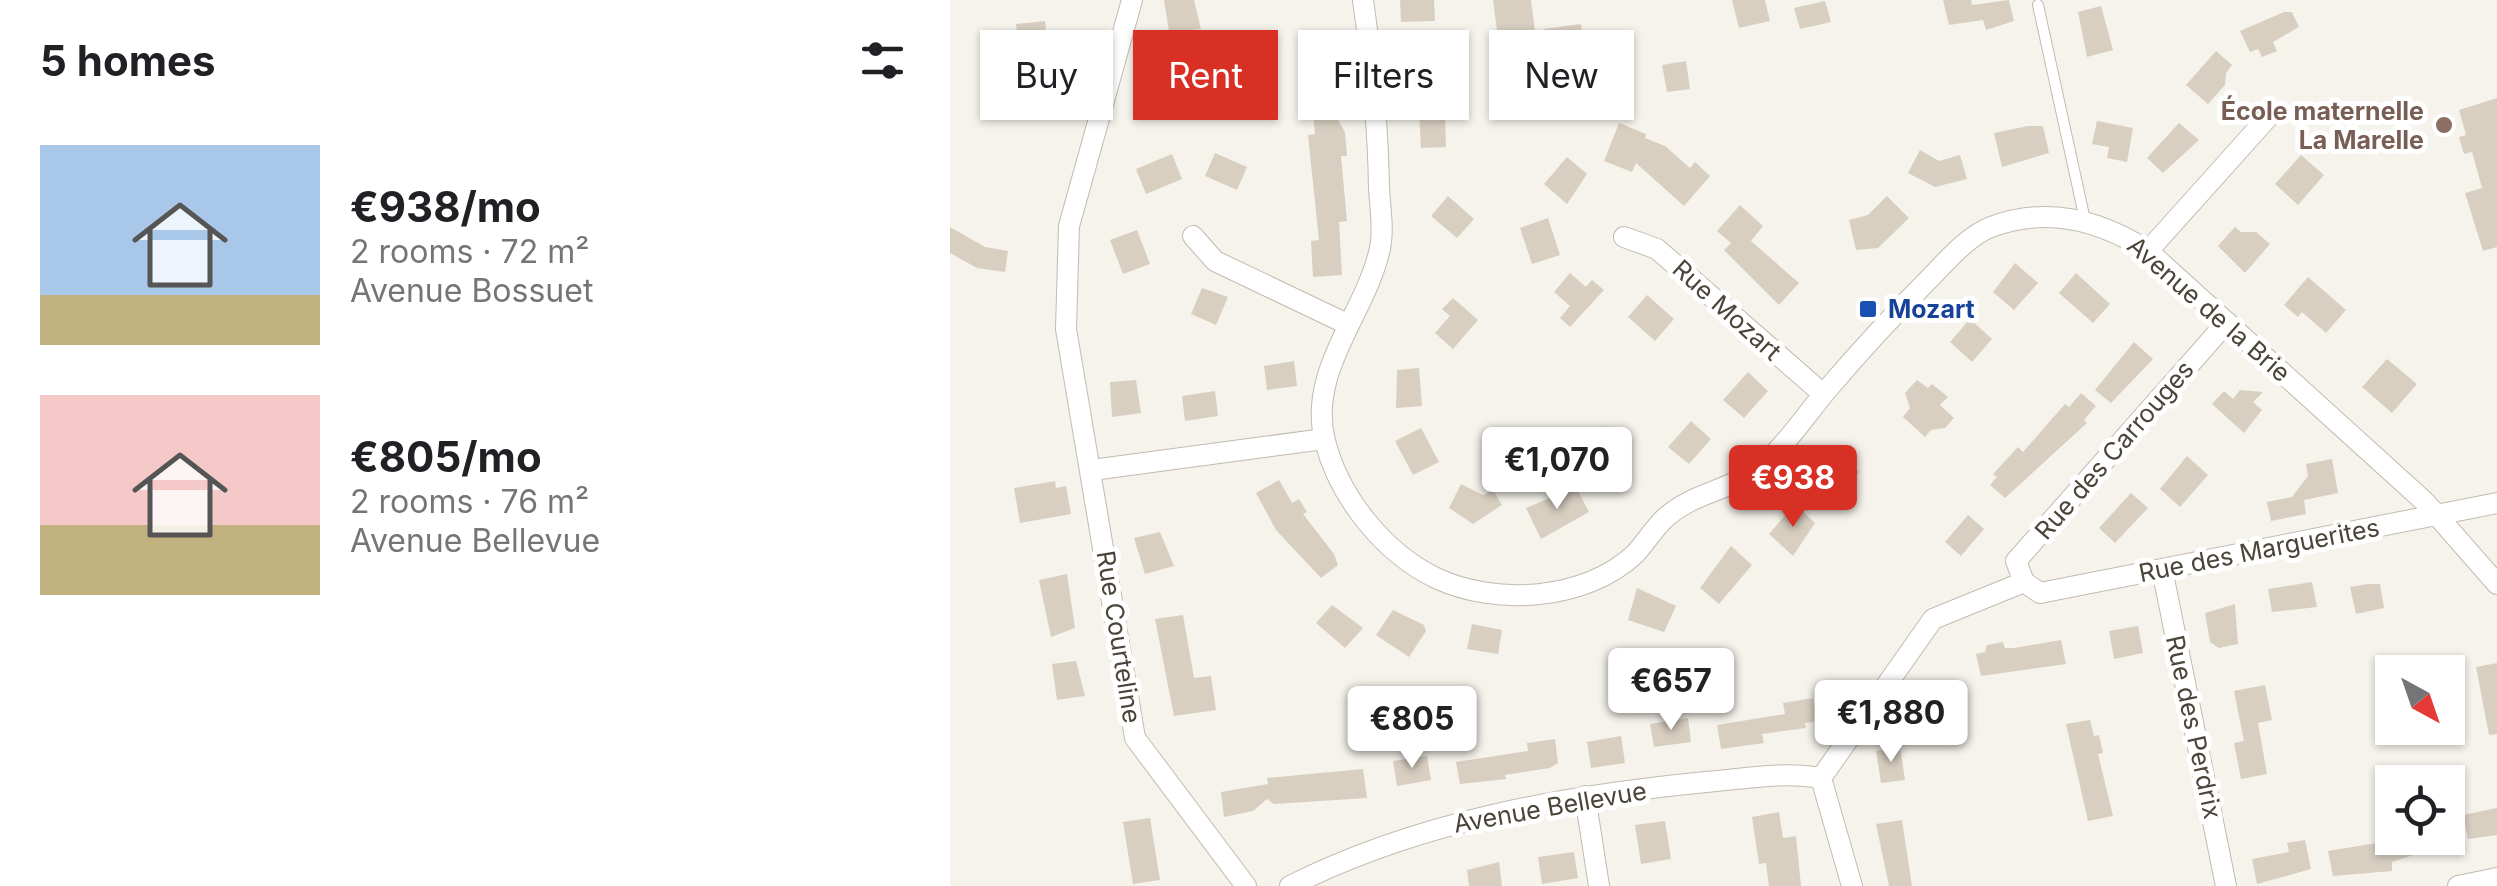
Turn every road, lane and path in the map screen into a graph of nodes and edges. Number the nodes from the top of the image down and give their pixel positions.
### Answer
1 (1132, 0) edge
2 (1363, 0) edge
3 (2038, 5) dead end
4 (2270, 116) dead end
5 (2085, 220) junction
6 (1193, 236) dead end
7 (1624, 237) dead end
8 (2148, 251) junction
9 (2227, 322) junction
10 (1347, 324) junction
11 (1823, 394) junction
12 (1324, 439) junction
13 (1092, 470) junction
14 (2497, 503) edge
15 (2437, 515) junction
16 (2162, 569) junction
17 (2024, 582) junction
18 (2497, 584) edge
19 (1821, 778) junction
20 (1585, 796) junction
21 (2497, 878) edge
22 (1246, 886) edge
23 (1290, 886) edge
24 (1599, 886) edge
25 (1852, 886) edge
26 (2226, 886) edge
27 (2458, 886) edge

1 - 13 street, Rue Courteline
2 - 10 street
3 - 5 lane
4 - 8 street
5 - 8 street, Avenue de la Brie
5 - 11 street, Avenue de la Brie
6 - 10 street
7 - 11 street, Rue Mozart
8 - 9 street, Avenue de la Brie
9 - 15 street, Avenue de la Brie
9 - 17 street, Rue des Carrouges
10 - 12 street
11 - 12 street, Avenue de la Brie
12 - 13 street
13 - 22 street, Rue Courteline
14 - 15 street, Rue des Marguerites
15 - 16 street, Rue des Marguerites
15 - 18 street, Avenue de la Brie
16 - 17 street, Rue des Marguerites
16 - 26 street, Rue des Perdrix
17 - 19 street
19 - 20 street, Avenue Bellevue
19 - 25 street
20 - 23 street, Avenue Bellevue
20 - 24 street
21 - 27 street

